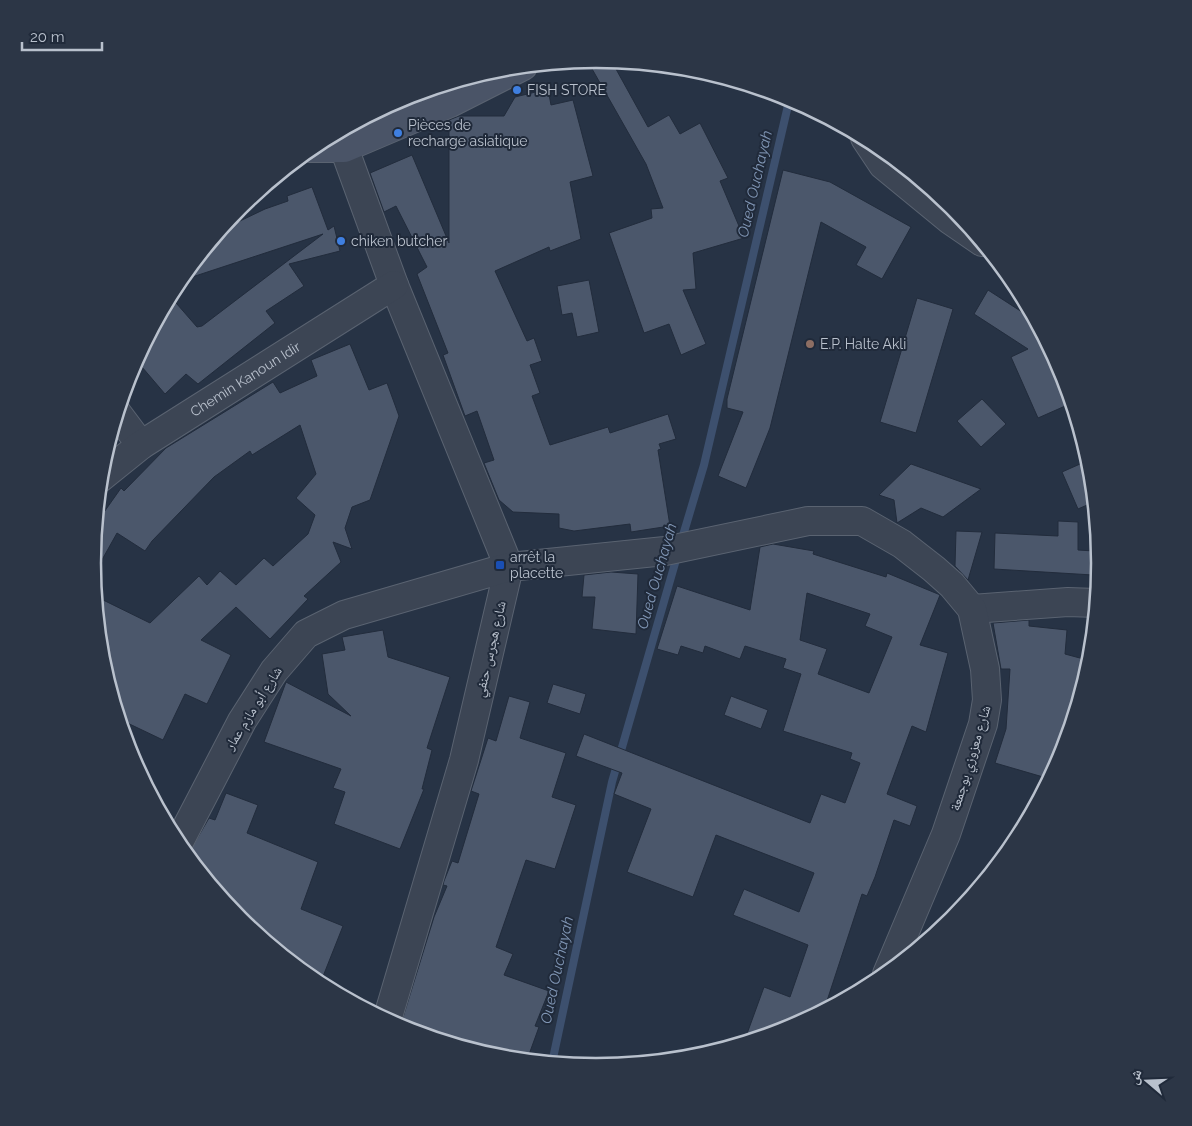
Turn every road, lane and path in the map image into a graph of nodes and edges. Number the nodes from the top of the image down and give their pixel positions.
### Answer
1 (501, 77) edge
2 (326, 148) edge
3 (344, 148) junction
4 (876, 155) edge
5 (960, 227) edge
6 (394, 285) junction
7 (122, 420) edge
8 (141, 445) junction
9 (109, 471) edge
10 (510, 567) junction
11 (1089, 603) edge
12 (972, 608) junction
13 (182, 835) edge
14 (893, 959) edge
15 (388, 1012) edge

1 - 3 main road
2 - 3 main road
3 - 6 street
4 - 5 street
6 - 8 street, Chemin Kanoun Idir
6 - 10 street
7 - 8 street
8 - 9 street, Chemin Kanoun Idir
10 - 12 street, شارع أبو مازم عمار
10 - 13 street, شارع أبو مازم عمار
10 - 15 street, شارع هجرس حنفي
11 - 12 street
12 - 14 street, شارع معزوزي بوجمعة

